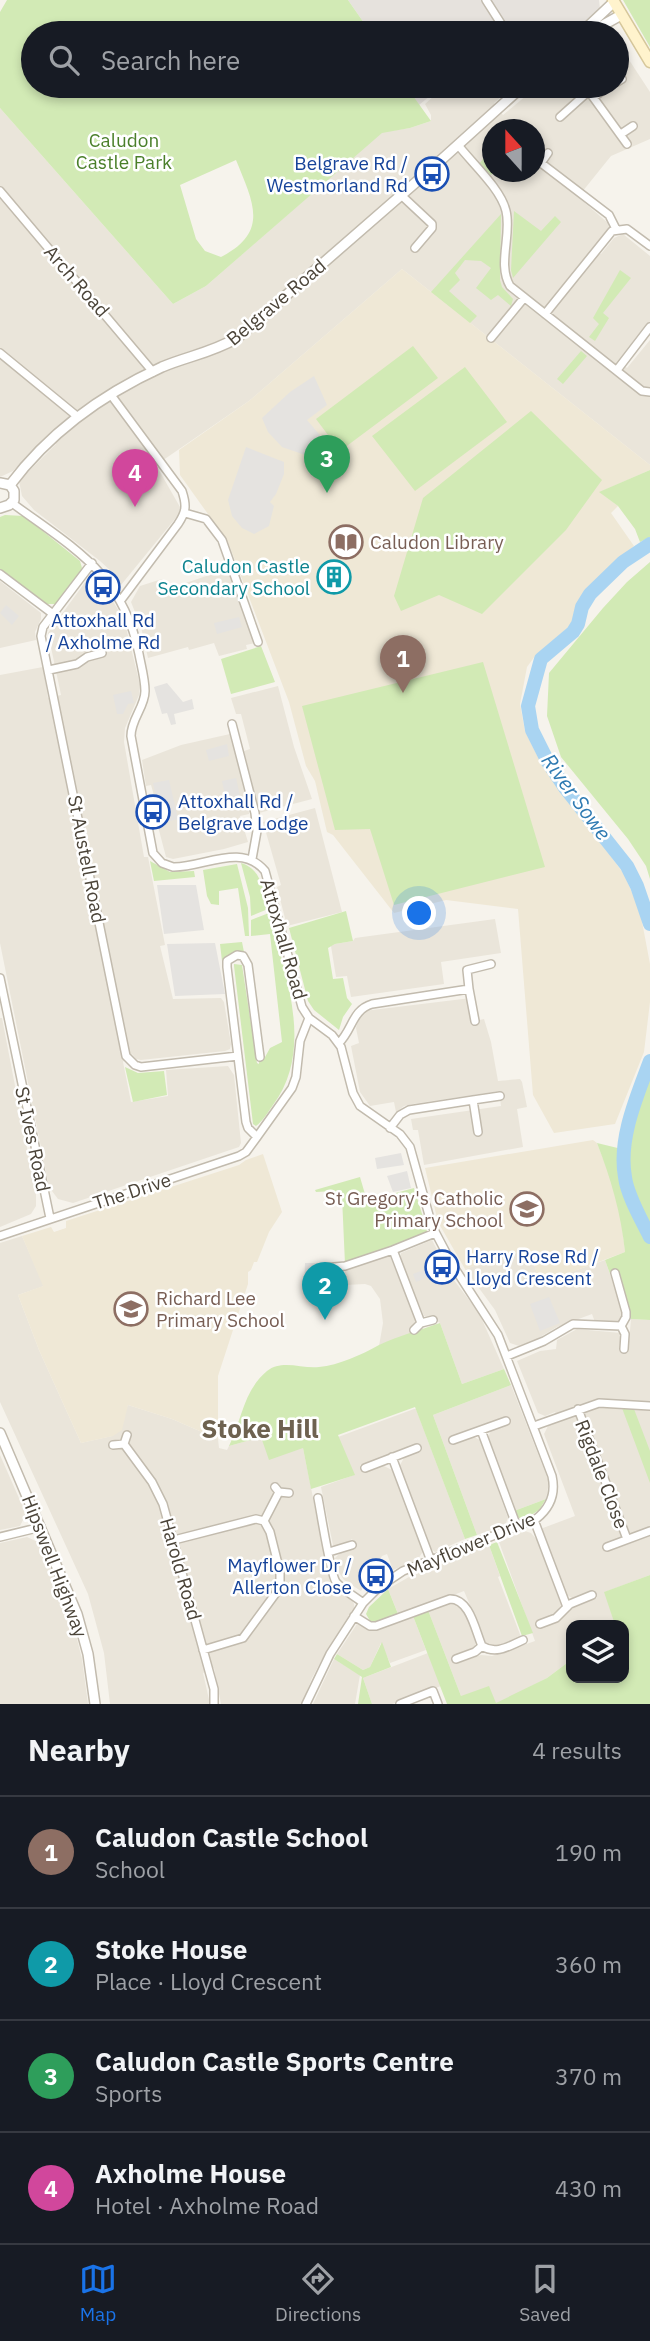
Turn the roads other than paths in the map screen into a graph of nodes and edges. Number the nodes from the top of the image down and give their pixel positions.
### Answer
1 (486, 0) edge
2 (613, 1) edge
3 (621, 15) junction
4 (499, 21) edge
5 (593, 21) edge
6 (610, 21) edge
7 (625, 21) edge
8 (629, 28) edge
9 (650, 62) edge
10 (510, 98) edge
11 (582, 98) edge
12 (595, 98) edge
13 (560, 117) dead end
14 (633, 127) dead end
15 (621, 134) junction
16 (626, 144) dead end
17 (458, 145) junction
18 (548, 153) dead end
19 (0, 191) edge
20 (401, 195) junction
21 (616, 229) junction
22 (650, 246) edge
23 (415, 248) dead end
24 (524, 298) junction
25 (545, 314) junction
26 (650, 327) edge
27 (491, 338) dead end
28 (0, 353) edge
29 (617, 370) junction
30 (153, 372) junction
31 (650, 392) edge
32 (111, 395) junction
33 (78, 417) junction
34 (5, 484) edge
35 (12, 503) junction
36 (0, 508) edge
37 (185, 513) junction
38 (92, 564) junction
39 (0, 574) edge
40 (121, 600) junction
41 (53, 614) junction
42 (257, 642) dead end
43 (102, 653) dead end
44 (49, 670) junction
45 (232, 724) dead end
46 (252, 859) junction
47 (491, 964) dead end
48 (0, 978) edge
49 (469, 989) junction
50 (309, 1018) junction
51 (475, 1021) dead end
52 (339, 1043) junction
53 (239, 1055) junction
54 (260, 1057) dead end
55 (500, 1096) dead end
56 (473, 1100) junction
57 (390, 1128) junction
58 (478, 1132) dead end
59 (257, 1137) junction
60 (50, 1218) junction
61 (436, 1233) junction
62 (0, 1236) edge
63 (393, 1250) junction
64 (324, 1268) dead end
65 (615, 1273) dead end
66 (433, 1320) dead end
67 (421, 1323) junction
68 (621, 1326) junction
69 (414, 1330) dead end
70 (624, 1349) dead end
71 (508, 1359) junction
72 (650, 1406) edge
73 (578, 1409) junction
74 (506, 1420) dead end
75 (534, 1426) junction
76 (481, 1430) junction
77 (0, 1433) edge
78 (127, 1435) dead end
79 (453, 1440) dead end
80 (124, 1444) junction
81 (113, 1445) dead end
82 (417, 1448) dead end
83 (392, 1457) junction
84 (365, 1468) dead end
85 (289, 1493) dead end
86 (318, 1498) dead end
87 (534, 1520) junction
88 (264, 1521) junction
89 (41, 1527) junction
90 (517, 1527) junction
91 (650, 1531) edge
92 (0, 1537) edge
93 (627, 1539) junction
94 (174, 1540) junction
95 (352, 1545) dead end
96 (607, 1547) dead end
97 (329, 1552) junction
98 (431, 1561) junction
99 (592, 1595) dead end
100 (363, 1603) junction
101 (567, 1607) junction
102 (354, 1616) junction
103 (540, 1623) dead end
104 (523, 1640) dead end
105 (482, 1646) junction
106 (204, 1650) junction
107 (456, 1659) dead end
108 (95, 1704) edge
109 (214, 1704) edge
110 (306, 1704) edge
111 (400, 1704) edge
112 (438, 1704) edge

1 - 4 street
2 - 3 main road
2 - 5 street
3 - 6 street
3 - 7 main road
8 - 9 main road
10 - 17 street, Belgrave Road
11 - 13 street
12 - 15 street
14 - 15 street
15 - 16 street
17 - 20 street, Belgrave Road
17 - 24 street
18 - 21 street
19 - 30 street, Arch Road
20 - 23 street
20 - 30 street, Belgrave Road
21 - 22 street
21 - 25 street
24 - 25 street
24 - 27 street
25 - 29 street
26 - 29 street
28 - 33 street
29 - 31 street
30 - 32 street, Belgrave Road
32 - 33 street, Belgrave Road
32 - 37 street
33 - 34 street, Belgrave Road
34 - 35 street
35 - 36 street
35 - 38 street, Attoxhall Road
37 - 40 street
37 - 42 street
38 - 40 street, Attoxhall Road
38 - 41 street, St Austell Road
39 - 41 street
40 - 46 street, Attoxhall Road
41 - 44 street, St Austell Road
43 - 44 street
44 - 53 street, St Austell Road
45 - 46 street
46 - 50 street, Attoxhall Road
47 - 49 street
48 - 60 street, St Ives Road
49 - 51 street
49 - 52 street
50 - 52 street
50 - 59 street, Attoxhall Road
52 - 57 street, Mayflower Drive
53 - 54 street
53 - 59 street
55 - 56 street
56 - 57 street
56 - 58 street
57 - 61 street, Mayflower Drive
59 - 60 street, The Drive
60 - 62 street, The Drive
61 - 63 street
61 - 71 street, Mayflower Drive
63 - 64 street
63 - 67 street
65 - 68 street
66 - 67 street
67 - 69 street
68 - 70 street
68 - 71 street
71 - 75 street, Mayflower Drive
72 - 73 street
73 - 75 street
73 - 93 street, Rigdale Close
74 - 76 street
75 - 87 street, Mayflower Drive
76 - 79 street
76 - 90 street
77 - 89 street, Hipswell Highway
78 - 80 street
80 - 81 street
80 - 94 street, Harold Road
82 - 83 street
83 - 84 street
83 - 98 street
85 - 88 street
86 - 97 street
87 - 90 street, Mayflower Drive
87 - 101 street
88 - 94 street
88 - 106 street
89 - 92 street
89 - 108 street, Hipswell Highway
90 - 98 street, Mayflower Drive
91 - 93 street, Rigdale Close
93 - 96 street, Rigdale Close
94 - 106 street, Harold Road
95 - 97 street
97 - 100 street
98 - 100 street, Mayflower Drive
99 - 101 street
100 - 102 street, Mayflower Drive
101 - 103 street
102 - 105 street
102 - 110 street, Mayflower Drive
104 - 105 street
105 - 107 street
106 - 109 street, Harold Road
111 - 112 street

